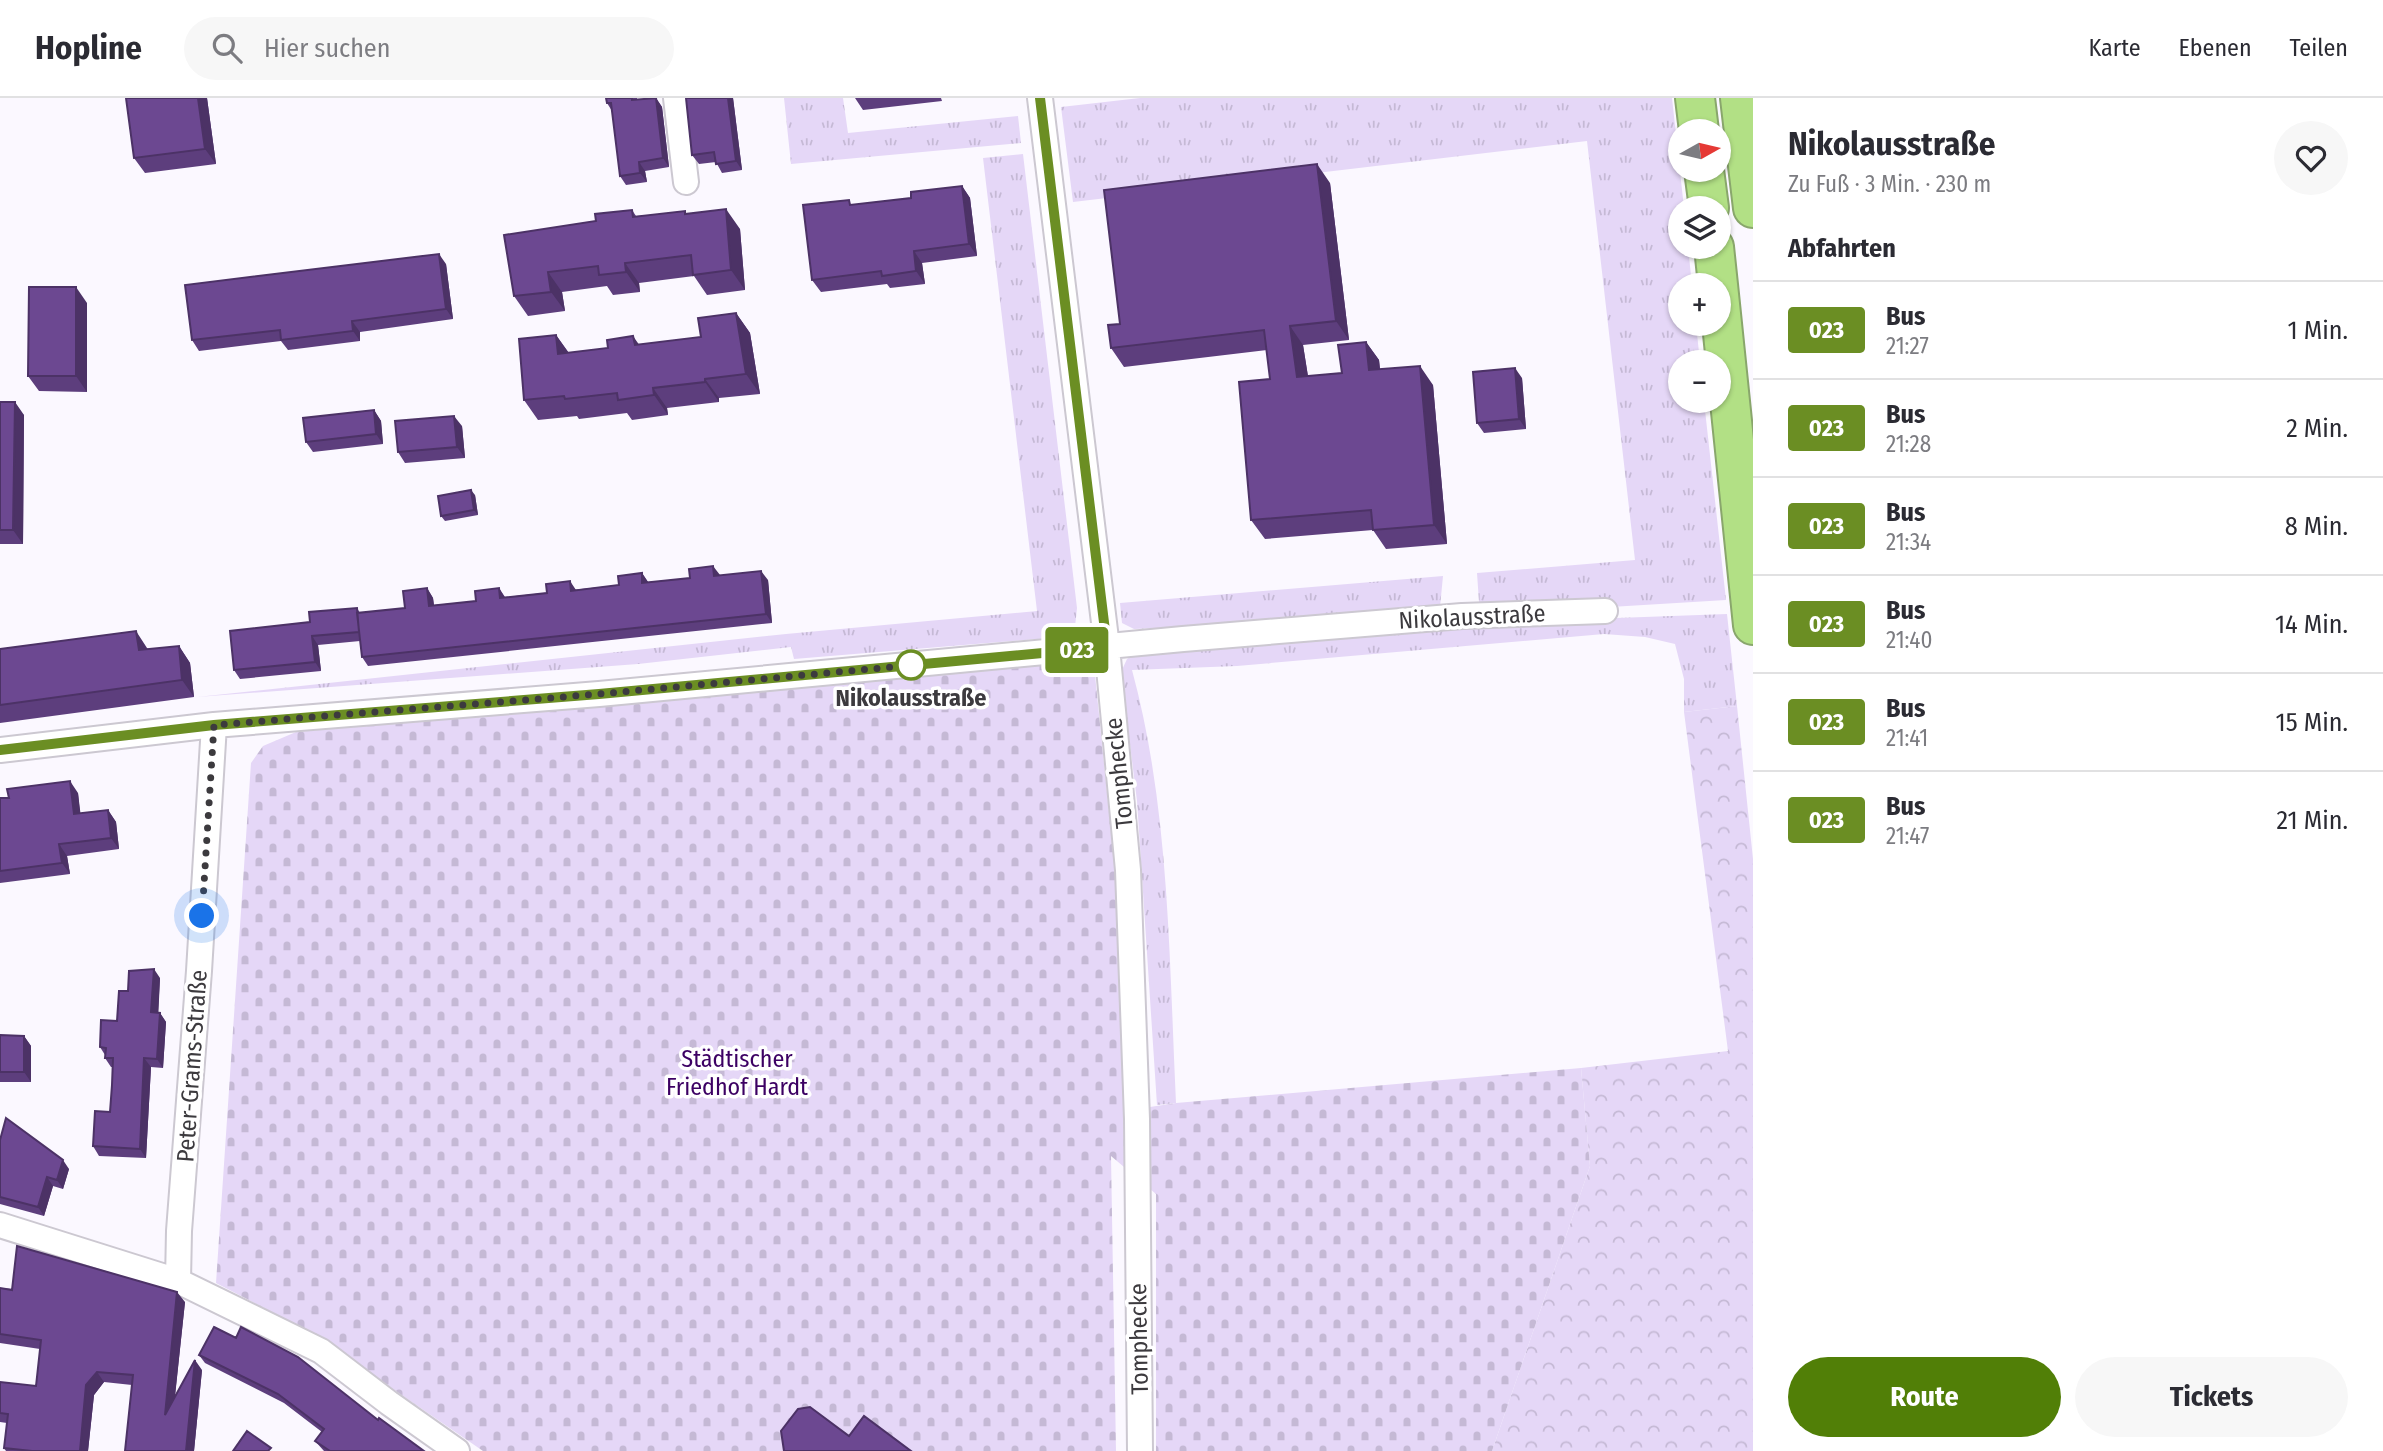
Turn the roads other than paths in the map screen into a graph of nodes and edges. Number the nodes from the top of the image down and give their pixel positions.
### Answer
1 (677, 98) edge
2 (1040, 98) edge
3 (1695, 98) edge
4 (1740, 98) edge
5 (1698, 119) edge
6 (686, 182) dead end
7 (1753, 208) edge
8 (1723, 336) edge
9 (1605, 611) dead end
10 (1753, 625) edge
11 (1107, 647) junction
12 (214, 725) junction
13 (0, 750) edge
14 (0, 1225) edge
15 (178, 1281) junction
16 (457, 1451) edge
17 (1140, 1451) edge

1 - 6 street
2 - 11 street, Tomphecke
3 - 5 highway
4 - 7 highway
8 - 10 highway
9 - 11 street, Nikolausstraße
11 - 12 street, Nikolausstraße
11 - 17 street, Tomphecke
12 - 13 street, Nikolausstraße
12 - 15 street, Peter-Grams-Straße
14 - 15 street
15 - 16 street

